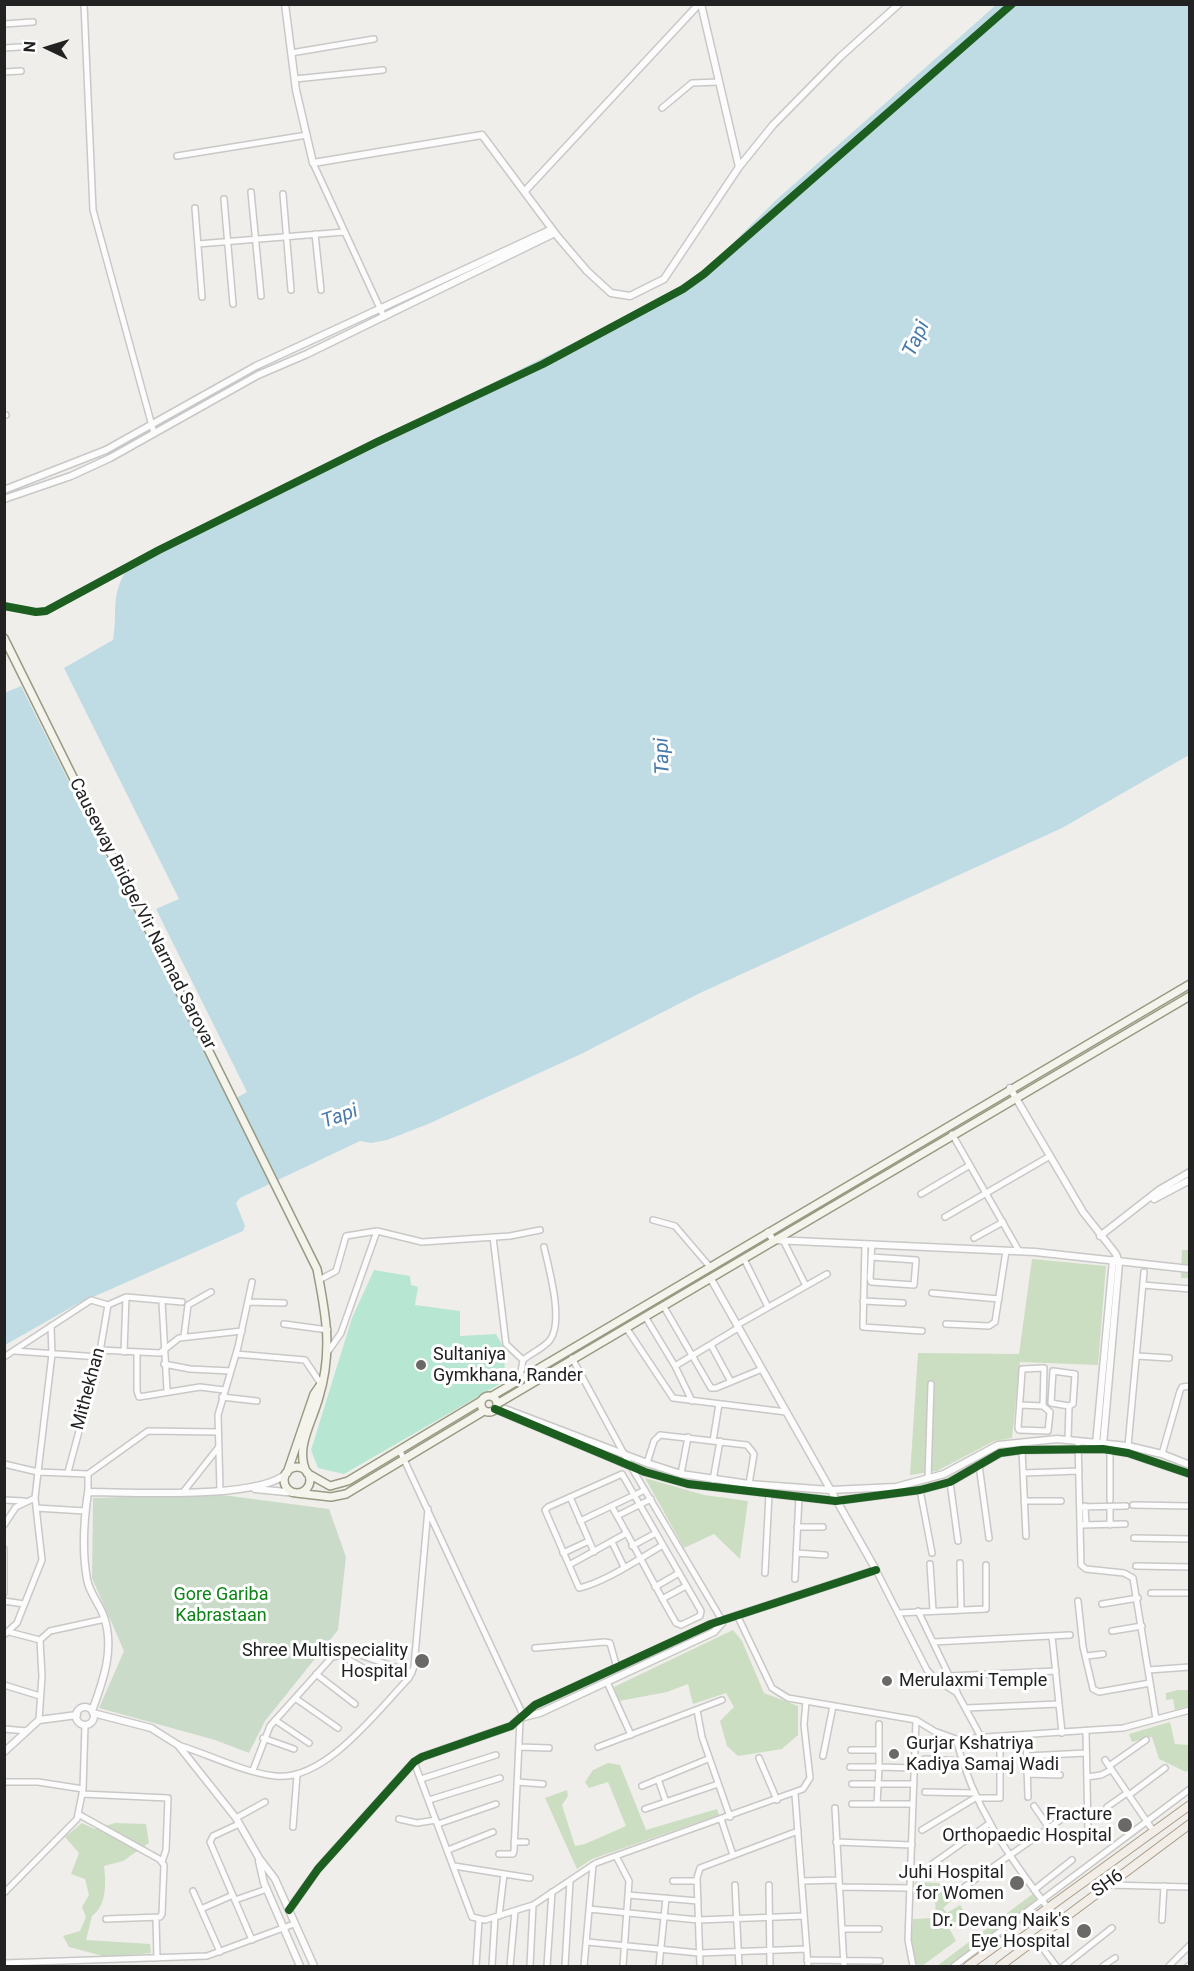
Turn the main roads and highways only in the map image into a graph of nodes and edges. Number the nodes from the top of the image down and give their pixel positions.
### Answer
1 (5, 638) edge
2 (1190, 984) edge
3 (1190, 996) edge
4 (321, 1384) junction
5 (492, 1396) junction
6 (481, 1401) junction
7 (496, 1407) junction
8 (484, 1411) junction
9 (287, 1473) junction
10 (307, 1473) junction
11 (296, 1493) junction
12 (1190, 1805) edge
13 (1190, 1824) edge
14 (969, 1963) edge
15 (1004, 1965) edge

1 - 4 main road, Causeway Bridge/Vir Narmad Sarovar
2 - 5 main road
3 - 7 main road
4 - 9 main road
4 - 10 main road
5 - 6 main road
5 - 7 main road
6 - 8 main road
6 - 10 main road
7 - 8 main road
8 - 11 main road
9 - 10 main road
9 - 11 main road
10 - 11 main road
12 - 14 main road
13 - 15 main road, SH6

